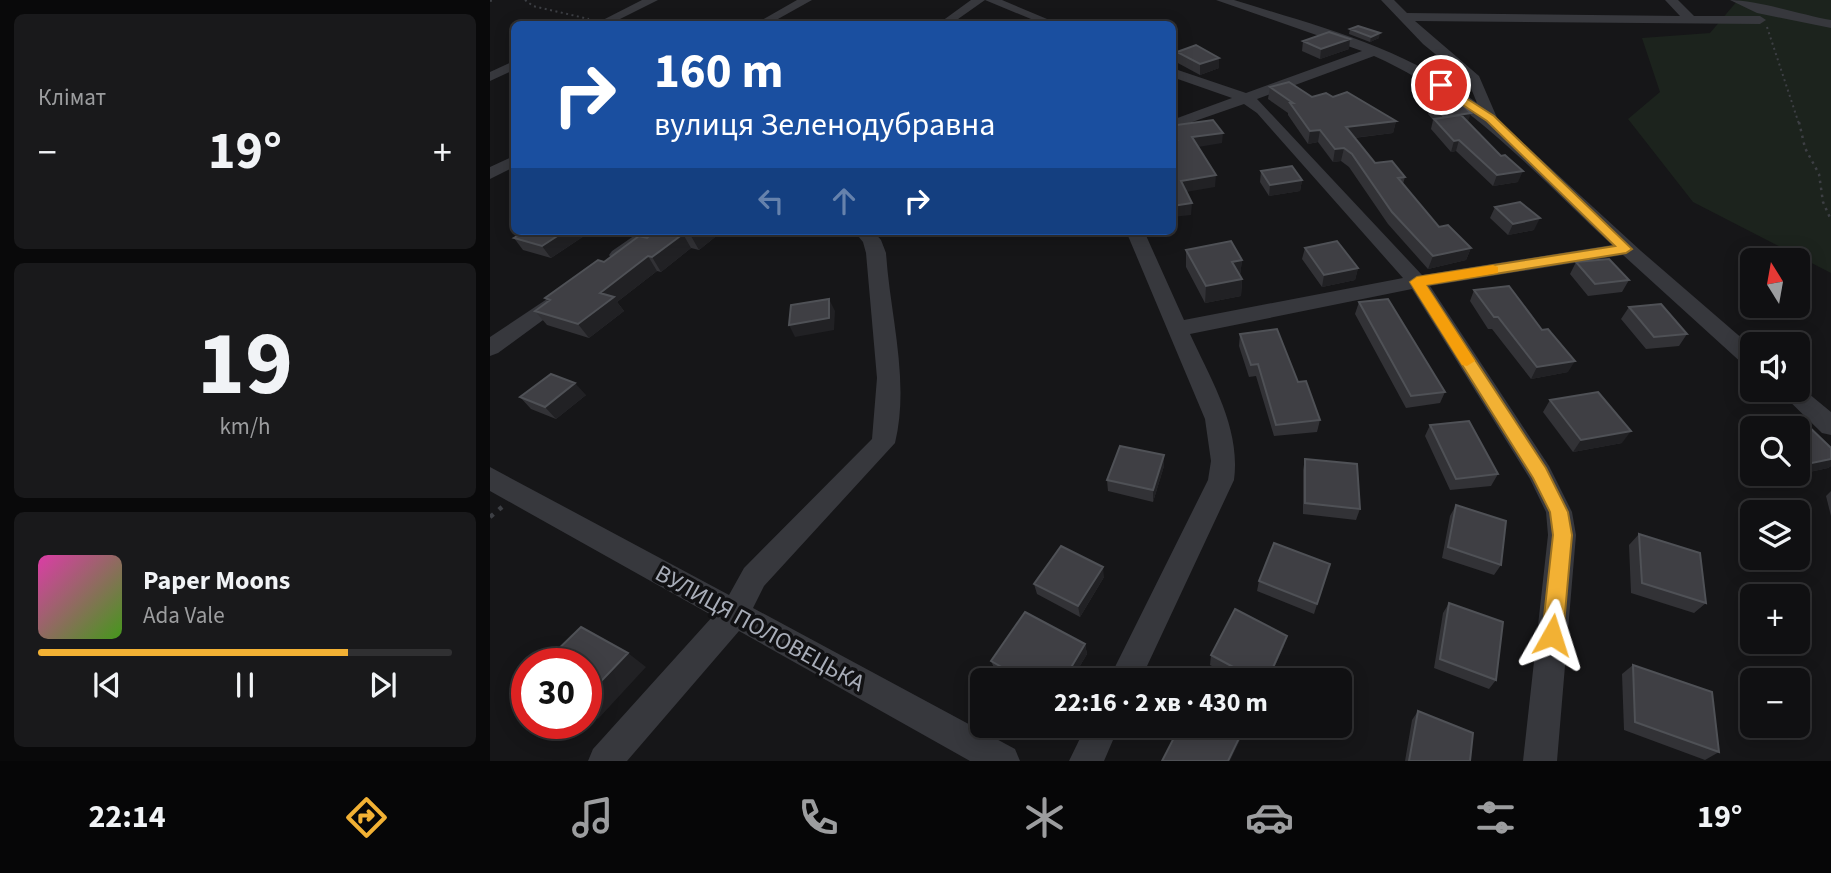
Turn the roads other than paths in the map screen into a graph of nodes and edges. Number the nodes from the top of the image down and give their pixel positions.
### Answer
1 (652, 0) edge
2 (806, 0) edge
3 (978, 0) edge
4 (991, 0) edge
5 (1222, 0) edge
6 (1671, 0) edge
7 (1736, 0) edge
8 (1498, 5) dead end
9 (1395, 6) edge
10 (1504, 18) junction
11 (1690, 20) junction
12 (1760, 20) road end
13 (612, 21) edge
14 (767, 21) edge
15 (948, 21) edge
16 (1045, 21) edge
17 (1831, 24) edge
18 (1374, 51) junction
19 (511, 66) edge
20 (1176, 73) edge
21 (490, 76) edge
22 (1246, 98) junction
23 (1491, 119) junction
24 (1176, 124) edge
25 (511, 163) edge
26 (490, 174) edge
27 (647, 235) edge
28 (867, 235) edge
29 (1137, 235) edge
30 (1626, 249) junction
31 (598, 270) edge
32 (1417, 282) junction
33 (578, 284) edge
34 (1177, 329) junction
35 (490, 348) edge
36 (1740, 349) edge
37 (1803, 402) edge
38 (1831, 426) edge
39 (490, 478) edge
40 (735, 613) junction
41 (1130, 668) edge
42 (1097, 738) edge
43 (605, 761) edge
44 (1003, 761) edge
45 (1086, 761) edge
46 (1540, 761) edge

1 - 13 street
2 - 14 street
3 - 15 street
4 - 16 street
5 - 18 street
6 - 11 street
7 - 17 street
8 - 10 street
9 - 10 street
9 - 23 street
10 - 11 street
11 - 12 street
18 - 22 street
18 - 23 street
19 - 21 street
20 - 22 street
22 - 24 street
22 - 32 street
23 - 30 street
25 - 26 street
27 - 31 street
28 - 40 street
29 - 34 street
30 - 32 street
30 - 36 street
32 - 34 street
32 - 46 street
33 - 35 street
34 - 41 street
37 - 38 street
39 - 40 street, ВУЛИЦЯ ПОЛОВЕЦЬКА
40 - 43 street
40 - 44 street, ВУЛИЦЯ ПОЛОВЕЦЬКА
42 - 45 street

